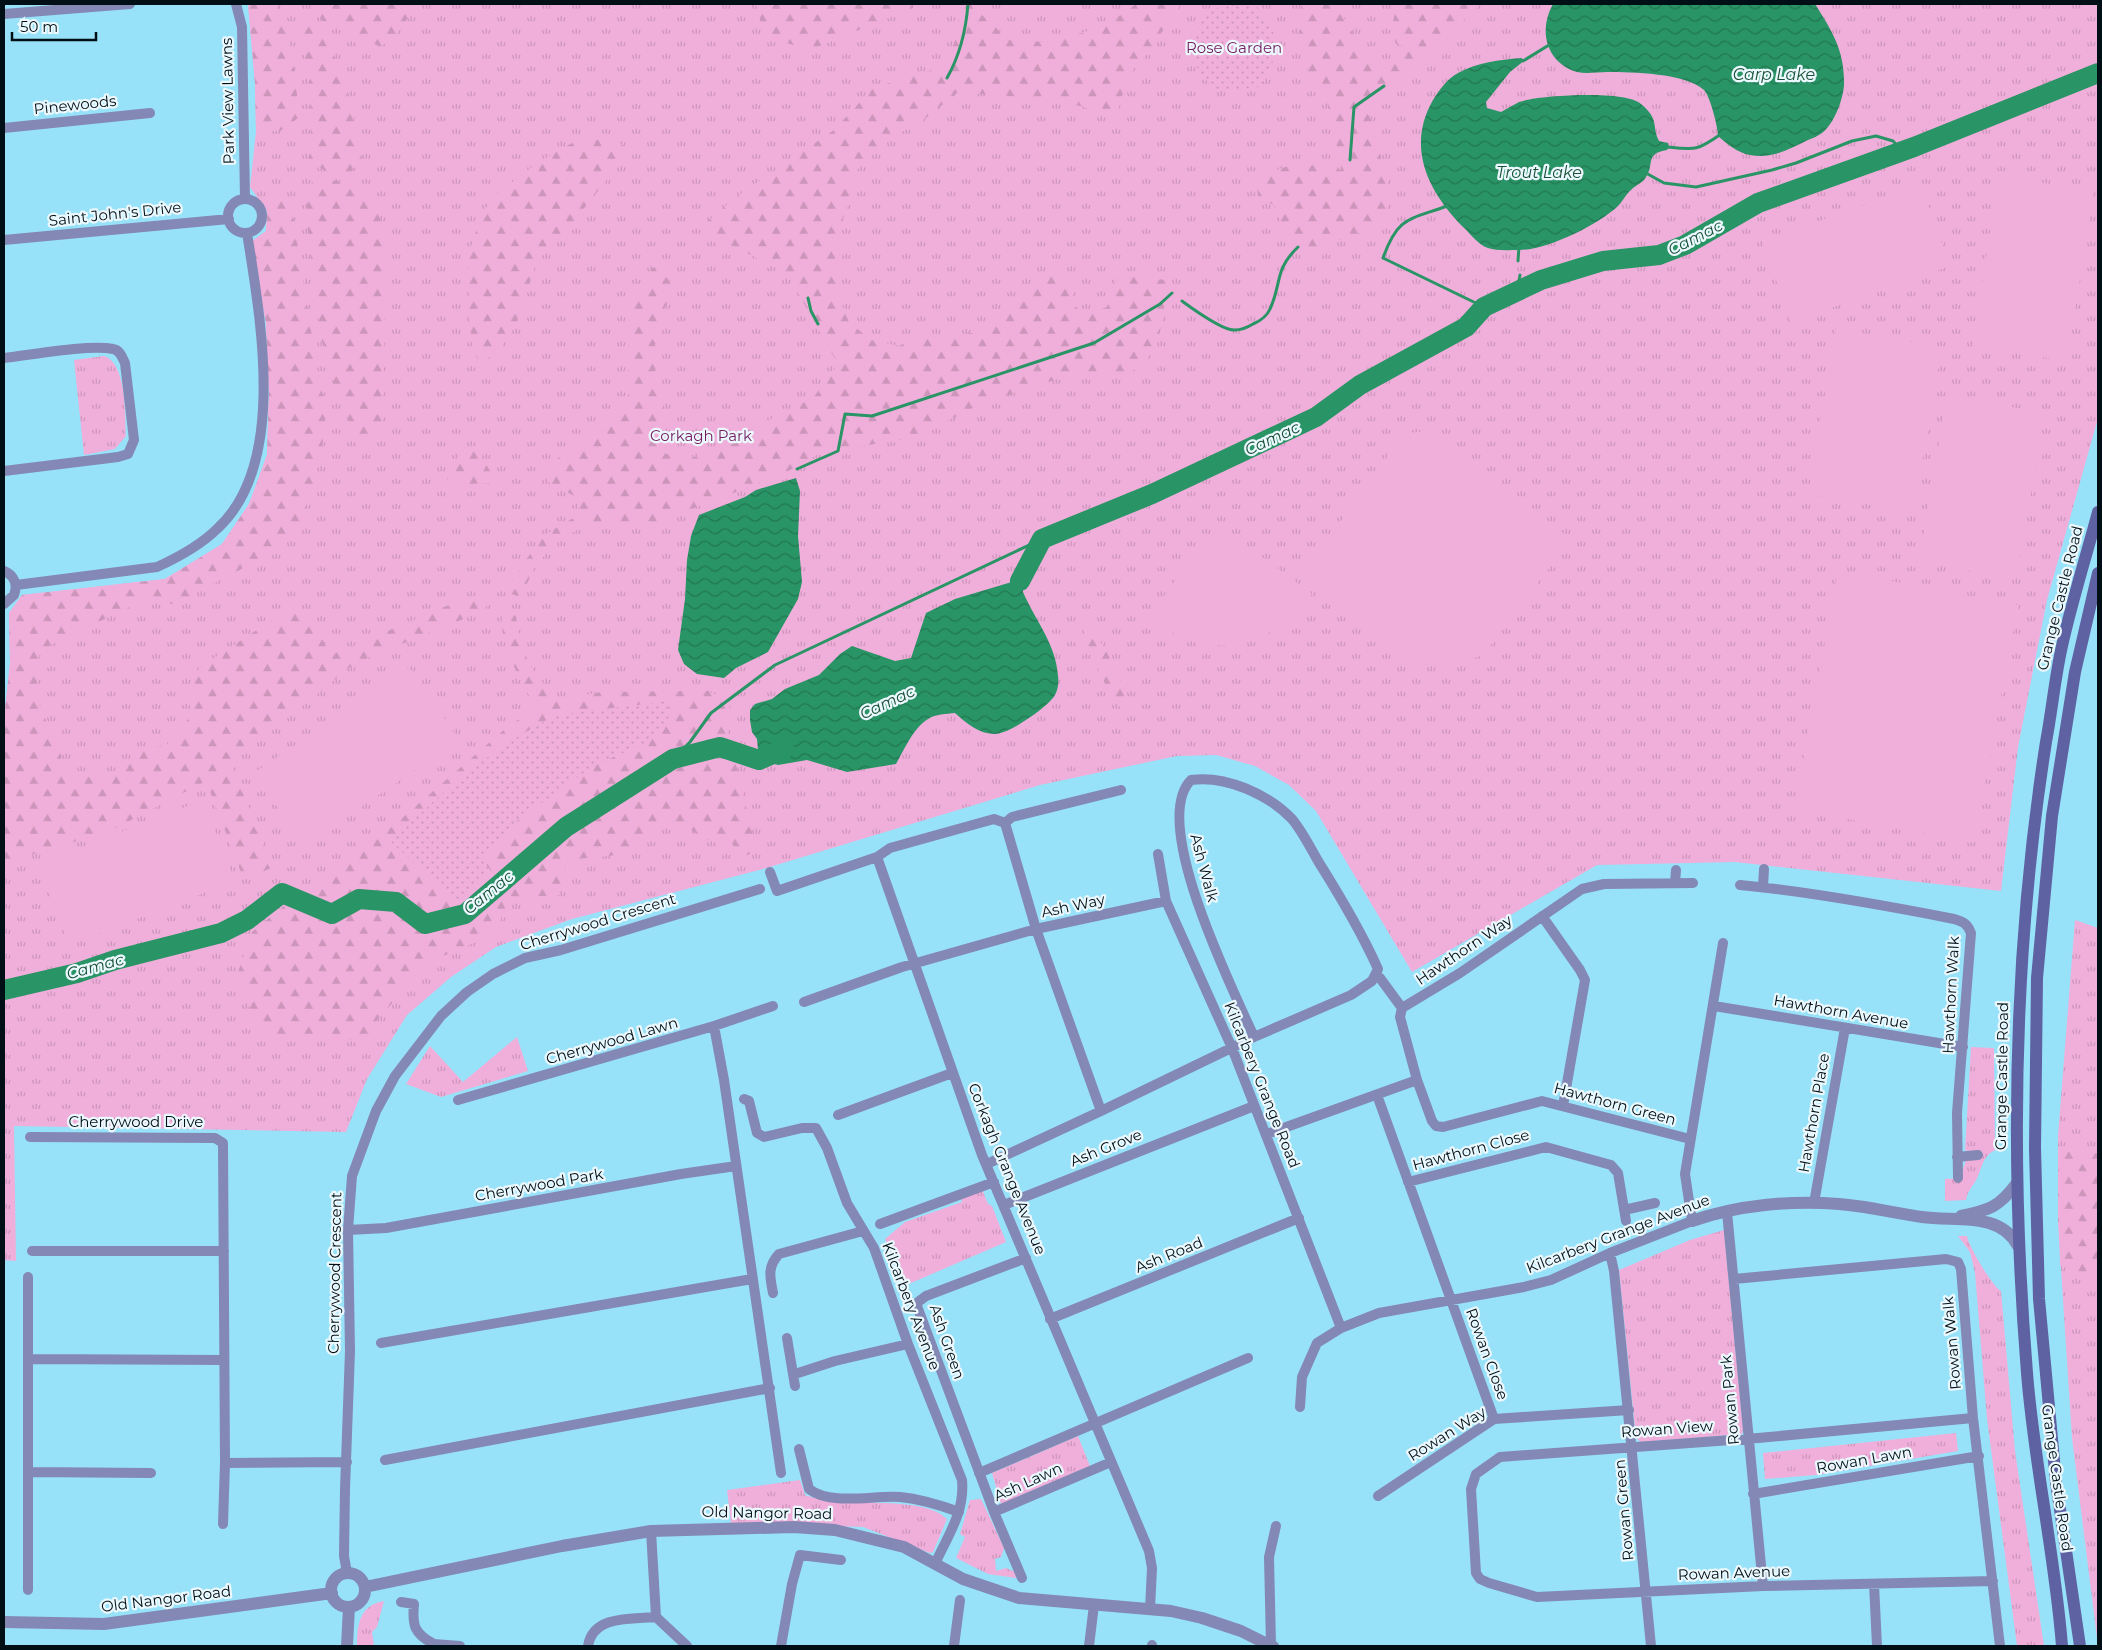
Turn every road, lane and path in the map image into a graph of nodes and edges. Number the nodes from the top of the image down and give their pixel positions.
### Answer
1 (130, 4) edge
2 (236, 4) edge
3 (4, 14) edge
4 (150, 113) dead end
5 (4, 128) edge
6 (245, 199) junction
7 (229, 219) junction
8 (247, 233) junction
9 (4, 240) edge
10 (4, 358) edge
11 (4, 471) edge
12 (2098, 512) edge
13 (4, 571) edge
14 (2098, 573) edge
15 (16, 585) junction
16 (4, 604) edge
17 (1122, 790) dead end
18 (1005, 823) junction
19 (1158, 854) dead end
20 (877, 857) junction
21 (1676, 870) dead end
22 (1764, 870) dead end
23 (770, 872) dead end
24 (1675, 882) junction
25 (1692, 883) dead end
26 (1740, 885) dead end
27 (1763, 887) junction
28 (760, 889) dead end
29 (1166, 901) junction
30 (1542, 916) junction
31 (1036, 929) junction
32 (1723, 943) dead end
33 (913, 965) junction
34 (1375, 975) junction
35 (804, 1002) dead end
36 (773, 1006) dead end
37 (1714, 1006) junction
38 (1402, 1008) junction
39 (714, 1026) junction
40 (1845, 1028) junction
41 (1254, 1037) junction
42 (1963, 1047) junction
43 (1232, 1048) junction
44 (952, 1074) junction
45 (1416, 1080) junction
46 (1377, 1094) junction
47 (744, 1098) dead end
48 (458, 1100) dead end
49 (1254, 1106) junction
50 (1563, 1106) junction
51 (1101, 1111) junction
52 (838, 1114) dead end
53 (1267, 1134) junction
54 (30, 1137) dead end
55 (1690, 1139) junction
56 (1978, 1155) dead end
57 (1957, 1157) junction
58 (987, 1164) junction
59 (736, 1166) junction
60 (1958, 1178) dead end
61 (994, 1182) junction
62 (1408, 1182) junction
63 (2017, 1183) junction
64 (1655, 1203) dead end
65 (1814, 1203) junction
66 (1004, 1205) junction
67 (1624, 1210) junction
68 (1727, 1212) junction
69 (1299, 1218) junction
70 (1946, 1218) junction
71 (1626, 1221) dead end
72 (1692, 1221) junction
73 (880, 1224) dead end
74 (348, 1230) junction
75 (863, 1231) junction
76 (2018, 1246) junction
77 (224, 1250) junction
78 (32, 1251) dead end
79 (1610, 1253) junction
80 (1026, 1258) junction
81 (28, 1277) dead end
82 (752, 1279) junction
83 (1734, 1279) junction
84 (773, 1293) dead end
85 (1452, 1300) junction
86 (1050, 1319) junction
87 (1341, 1328) junction
88 (788, 1338) dead end
89 (381, 1344) dead end
90 (908, 1344) junction
91 (1248, 1358) dead end
92 (28, 1359) junction
93 (224, 1360) junction
94 (795, 1374) junction
95 (795, 1386) dead end
96 (770, 1388) junction
97 (1300, 1408) dead end
98 (1629, 1410) junction
99 (1973, 1418) junction
100 (1494, 1419) junction
101 (1094, 1424) junction
102 (1748, 1438) junction
103 (1633, 1447) junction
104 (799, 1449) dead end
105 (1979, 1456) junction
106 (385, 1460) dead end
107 (347, 1462) junction
108 (1111, 1462) junction
109 (225, 1463) junction
110 (29, 1472) junction
111 (151, 1473) dead end
112 (780, 1473) dead end
113 (979, 1473) junction
114 (1753, 1494) junction
115 (1378, 1496) dead end
116 (960, 1512) junction
117 (994, 1512) junction
118 (223, 1524) dead end
119 (1276, 1526) dead end
120 (651, 1531) junction
121 (841, 1560) dead end
122 (935, 1564) junction
123 (347, 1573) junction
124 (1022, 1578) dead end
125 (1480, 1580) joint
126 (1993, 1581) junction
127 (1874, 1584) junction
128 (1764, 1586) junction
129 (365, 1587) junction
130 (28, 1590) dead end
131 (1646, 1592) junction
132 (332, 1593) junction
133 (960, 1600) dead end
134 (401, 1602) dead end
135 (1094, 1605) junction
136 (349, 1607) junction
137 (1150, 1609) junction
138 (656, 1617) junction
139 (4, 1622) edge
140 (434, 1645) edge
141 (346, 1646) edge
142 (460, 1646) edge
143 (588, 1646) edge
144 (687, 1646) edge
145 (781, 1646) edge
146 (954, 1646) edge
147 (1089, 1646) edge
148 (1272, 1646) edge
149 (1652, 1646) edge
150 (1877, 1646) edge
151 (2000, 1646) edge
152 (2062, 1646) edge
153 (2080, 1646) edge

1 - 3 street
2 - 6 street, Park View Lawns
4 - 5 street, Pinewoods
6 - 7 street
6 - 8 street
7 - 8 street
7 - 9 street, Saint John's Drive
8 - 15 street
10 - 11 street
12 - 63 main road, Grange Castle Road
13 - 15 street
14 - 153 main road, Grange Castle Road
15 - 16 street
17 - 18 street
18 - 20 street
18 - 31 street, Ash Way
19 - 29 street, Kilcarbery Grange Road
20 - 23 street
20 - 33 street, Corkagh Grange Avenue
21 - 24 street
22 - 27 street
24 - 25 street, Hawthorn Way
24 - 30 street, Hawthorn Way
26 - 27 street, Hawthorn Walk
27 - 42 street, Hawthorn Walk
28 - 74 street, Cherrywood Crescent
29 - 31 street, Ash Way
29 - 43 street, Kilcarbery Grange Road
30 - 38 street, Hawthorn Way
30 - 50 street
31 - 33 street
31 - 51 street
32 - 37 street
33 - 35 street
33 - 44 street, Corkagh Grange Avenue
34 - 38 street
34 - 41 street
34 - 41 street, Ash Walk
36 - 39 street, Cherrywood Lawn
37 - 40 street, Hawthorn Avenue
37 - 55 street
38 - 45 street, Hawthorn Green
39 - 48 street, Cherrywood Lawn
39 - 59 street
40 - 42 street, Hawthorn Avenue
40 - 65 street, Hawthorn Place
41 - 43 street
42 - 57 street, Hawthorn Walk
43 - 49 street, Kilcarbery Grange Road
43 - 51 street
44 - 52 street
44 - 58 street, Corkagh Grange Avenue
45 - 46 street
45 - 50 street, Hawthorn Green
46 - 53 street
46 - 62 street, Hawthorn Close
47 - 75 street, Kilcarbery Avenue
49 - 53 street, Kilcarbery Grange Road
49 - 66 street, Ash Grove
50 - 55 street, Hawthorn Green
51 - 58 street
53 - 69 street, Kilcarbery Grange Road
54 - 77 street, Cherrywood Drive
55 - 72 street
56 - 57 street
57 - 60 street, Hawthorn Walk
58 - 61 street, Corkagh Grange Avenue
59 - 74 street, Cherrywood Park
59 - 82 street
61 - 66 street, Corkagh Grange Avenue
61 - 73 street
62 - 67 street, Hawthorn Close
62 - 85 street, Hawthorn Close
63 - 70 street, Kilcarbery Grange Avenue
63 - 76 main road, Grange Castle Road
64 - 67 street
65 - 68 street, Kilcarbery Grange Avenue
65 - 70 street, Kilcarbery Grange Avenue
66 - 80 street, Corkagh Grange Avenue
67 - 71 street, Hawthorn Close
68 - 72 street, Kilcarbery Grange Avenue
68 - 83 street, Rowan Park
69 - 86 street, Ash Road
69 - 87 street, Kilcarbery Grange Road
70 - 76 street, Kilcarbery Grange Avenue
72 - 79 street, Kilcarbery Grange Avenue
74 - 107 street, Cherrywood Crescent
75 - 84 street
75 - 90 street, Kilcarbery Avenue
76 - 152 main road, Grange Castle Road
77 - 78 street
77 - 93 street, Cherrywood Drive
79 - 85 street, Kilcarbery Grange Avenue
79 - 98 street, Rowan Green
80 - 86 street, Corkagh Grange Avenue
80 - 113 street, Ash Green
81 - 92 street
82 - 89 street
82 - 96 street
83 - 99 street, Rowan Walk
83 - 102 street, Rowan Park
85 - 87 street, Kilcarbery Grange Avenue
85 - 100 street, Rowan Close
86 - 101 street, Corkagh Grange Avenue
87 - 97 street, Kilcarbery Grange Avenue
88 - 94 street
90 - 94 street
90 - 116 street, Kilcarbery Avenue
91 - 101 street
92 - 93 street
92 - 110 street
93 - 109 street, Cherrywood Drive
94 - 95 street
96 - 106 street
96 - 112 street
98 - 100 street, Rowan Way
98 - 103 street, Rowan Green
99 - 102 street, Rowan View
99 - 105 street, Rowan Walk
100 - 115 street, Rowan Way
101 - 108 street, Corkagh Grange Avenue
101 - 113 street
102 - 103 street, Rowan View
102 - 114 street, Rowan Park
103 - 125 street, Rowan View
103 - 131 street, Rowan Green
104 - 116 street
105 - 114 street, Rowan Lawn
105 - 126 street, Rowan Walk
107 - 109 street
107 - 123 street, Cherrywood Crescent
108 - 117 street, Ash Lawn
108 - 137 street, Corkagh Grange Avenue
109 - 118 street, Cherrywood Drive
110 - 111 street
110 - 130 street
113 - 117 street, Ash Green
114 - 128 street, Rowan Park
116 - 122 street, Kilcarbery Avenue
117 - 124 street, Ash Lawn
119 - 148 street
120 - 122 street, Old Nangor Road
120 - 129 street, Old Nangor Road
120 - 138 street
121 - 145 street
122 - 135 street, Old Nangor Road
123 - 129 street
123 - 132 street
125 - 131 street, Rowan Avenue
126 - 127 street, Rowan Avenue
126 - 151 street, Rowan Walk
127 - 128 street, Rowan Avenue
127 - 150 street
128 - 131 street, Rowan Avenue
129 - 136 street
131 - 149 street, Rowan Green
132 - 136 street
132 - 139 street, Old Nangor Road
133 - 146 street
134 - 140 street
135 - 137 street, Old Nangor Road
135 - 147 street
136 - 141 street
137 - 148 street, Old Nangor Road
138 - 143 street
138 - 144 street
140 - 142 street

